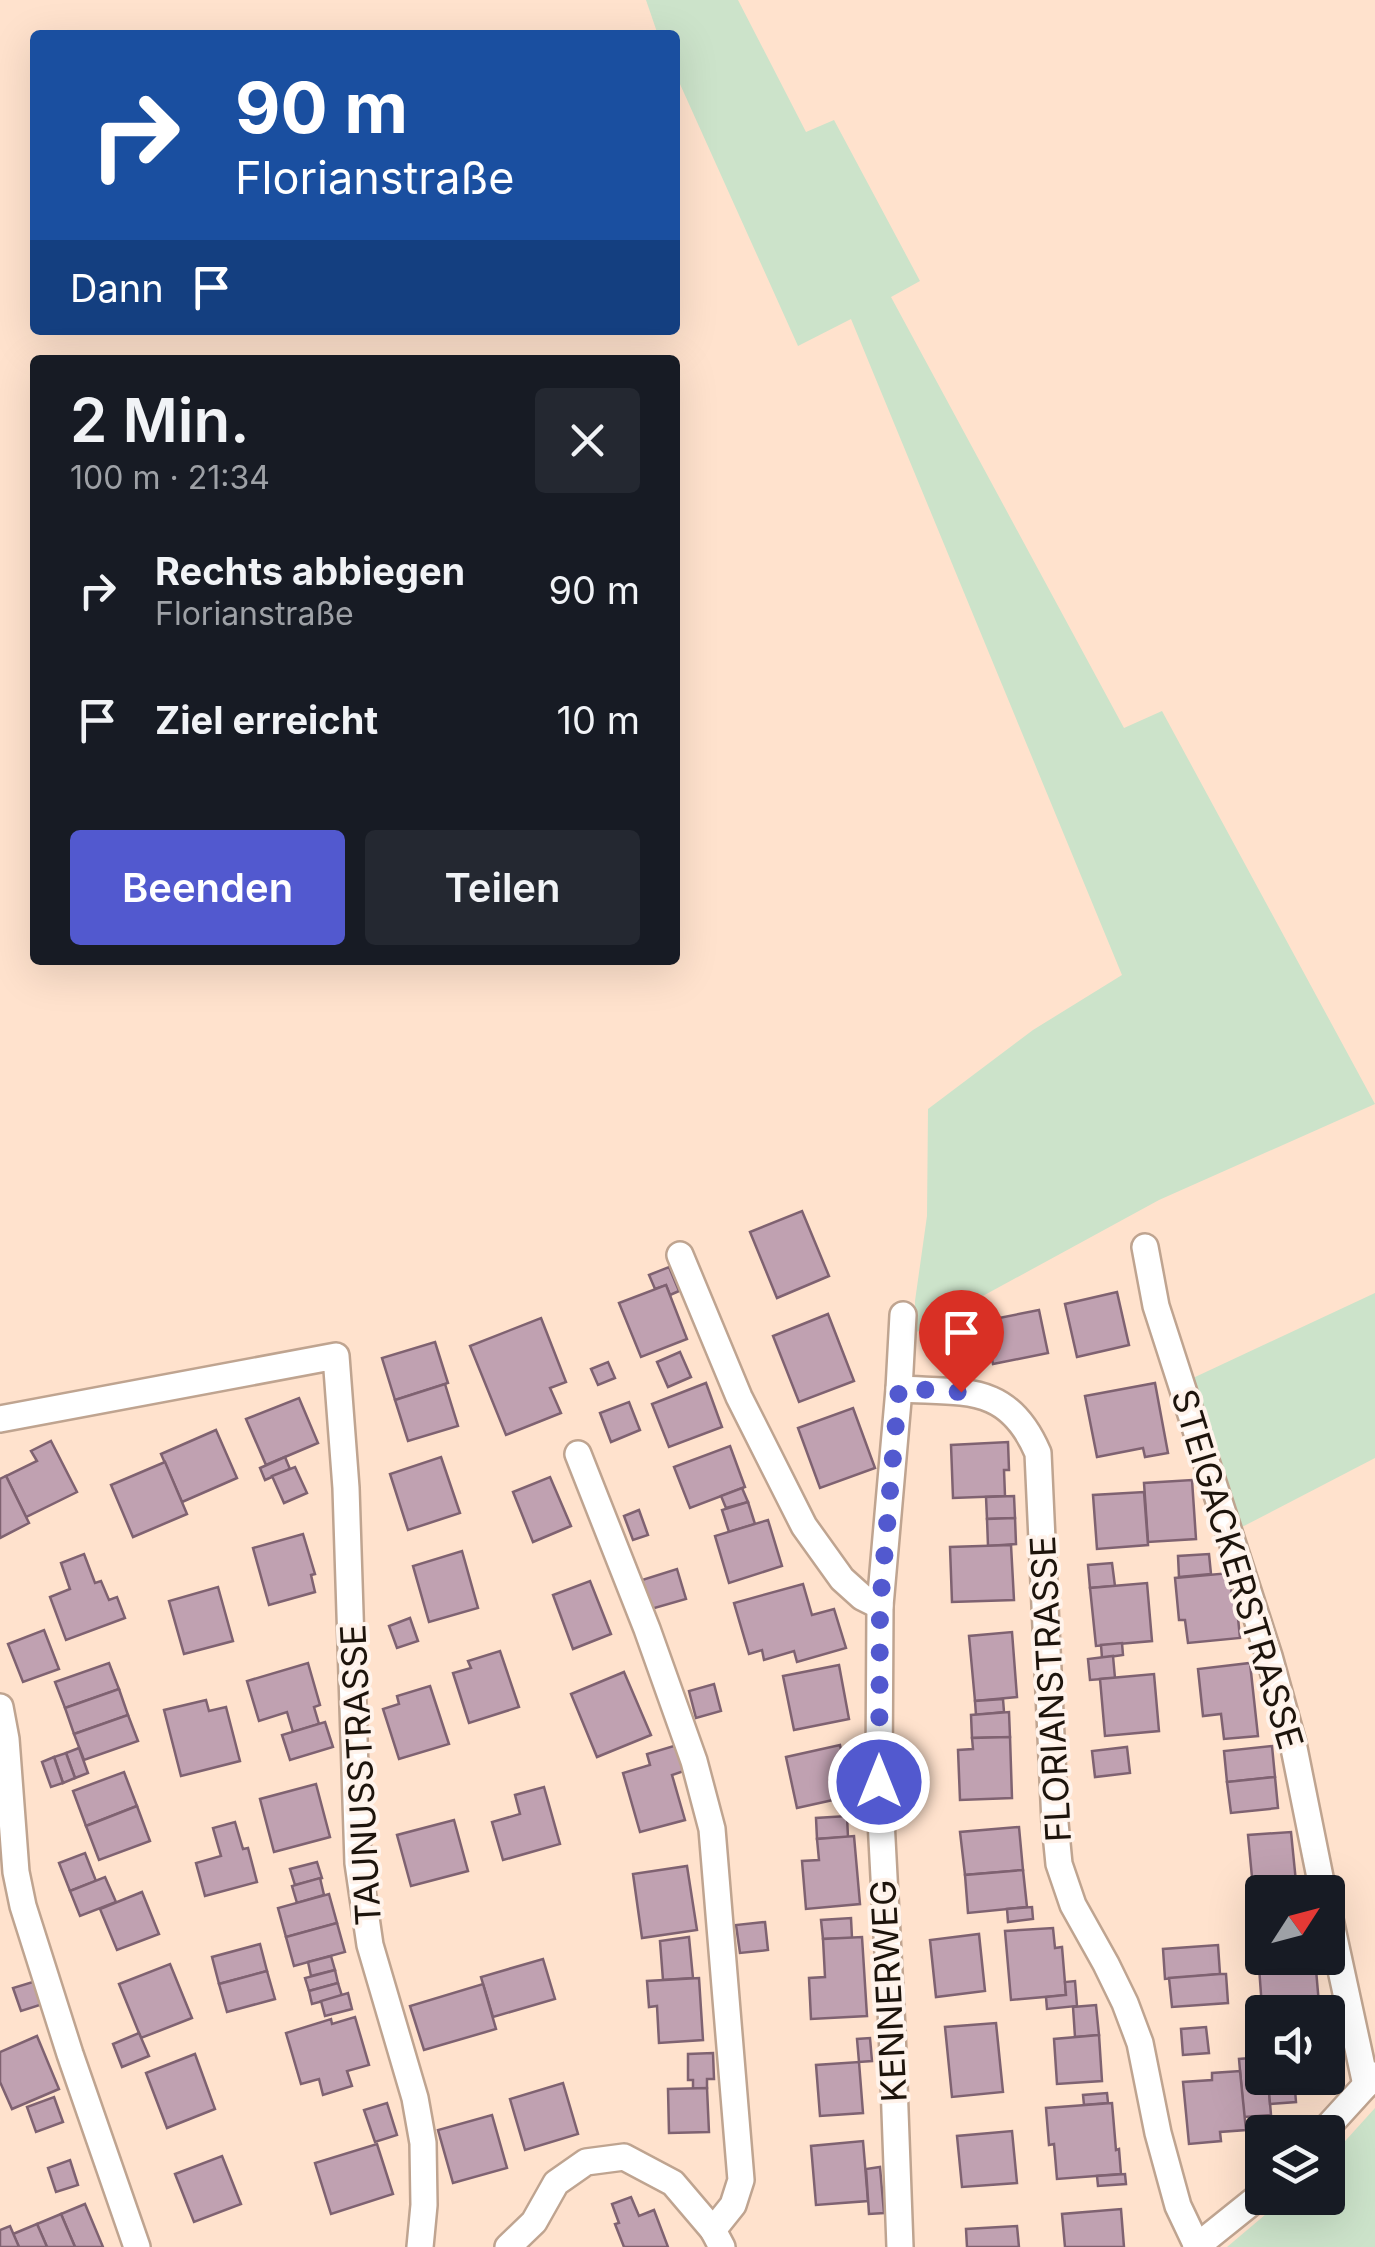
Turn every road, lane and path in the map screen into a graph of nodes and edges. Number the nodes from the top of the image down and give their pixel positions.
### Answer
1 (1145, 1247) dead end
2 (680, 1256) dead end
3 (903, 1315) dead end
4 (899, 1388) junction
5 (0, 1418) edge
6 (578, 1454) dead end
7 (880, 1606) junction
8 (0, 1707) edge
9 (1320, 1875) edge
10 (1344, 1975) edge
11 (1370, 2080) edge
12 (1339, 2115) edge
13 (1245, 2208) edge
14 (717, 2238) edge
15 (1197, 2246) edge
16 (137, 2247) edge
17 (420, 2247) edge
18 (508, 2247) edge
19 (900, 2247) edge

1 - 9 street, STEIGACKERSTRASSE
2 - 7 street
3 - 4 street, KENNERWEG
4 - 7 street, KENNERWEG
4 - 15 street, FLORIANSTRASSE
5 - 17 street, TAUNUSSTRASSE
6 - 14 street
7 - 19 street, KENNERWEG
8 - 16 street
10 - 11 street
11 - 12 street
13 - 15 street
14 - 18 street

